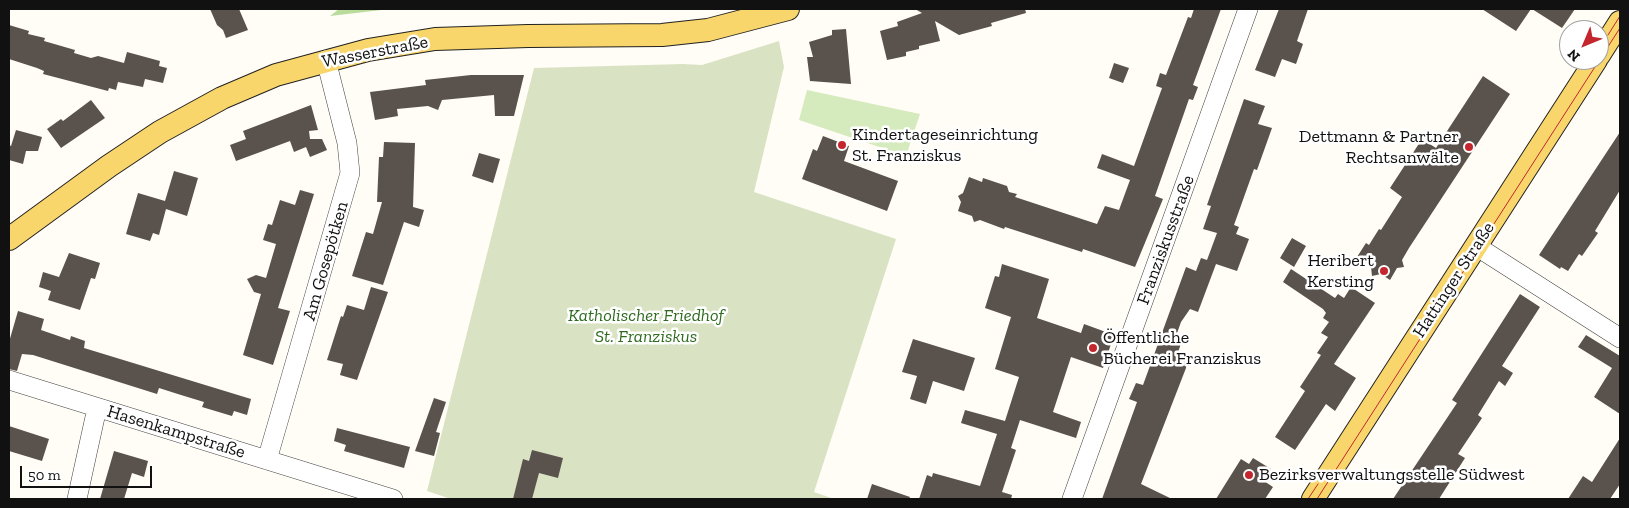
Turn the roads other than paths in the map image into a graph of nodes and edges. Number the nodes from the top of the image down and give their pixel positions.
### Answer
1 (788, 9) edge
2 (1248, 9) edge
3 (1620, 22) edge
4 (1609, 39) edge
5 (326, 60) junction
6 (1590, 70) edge
7 (9, 239) edge
8 (1476, 246) junction
9 (1620, 338) edge
10 (9, 380) edge
11 (97, 408) junction
12 (267, 460) junction
13 (340, 492) edge
14 (77, 499) edge
15 (393, 499) edge
16 (1072, 499) edge
17 (1313, 499) edge

1 - 5 main road, Wasserstraße
2 - 16 street, Franziskusstraße
3 - 4 main road
5 - 7 main road, Wasserstraße
5 - 12 street, Am Gosepötken
6 - 8 main road, Hattinger Straße
8 - 9 street
8 - 17 main road, Hattinger Straße
10 - 11 street, Hasenkampstraße
11 - 12 street, Hasenkampstraße
11 - 14 street
12 - 13 street, Hasenkampstraße
13 - 15 street, Hasenkampstraße

